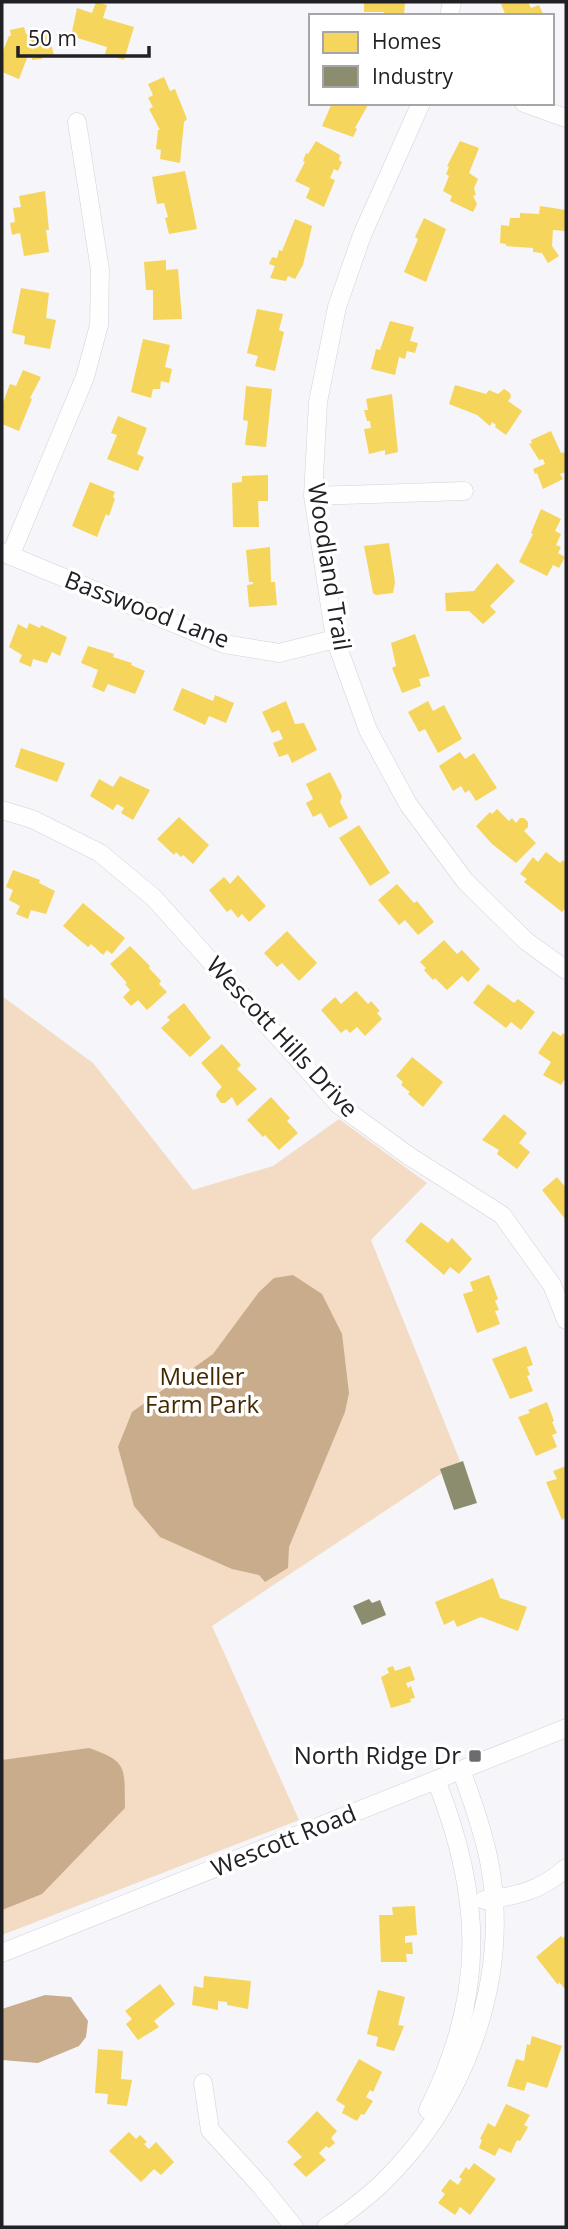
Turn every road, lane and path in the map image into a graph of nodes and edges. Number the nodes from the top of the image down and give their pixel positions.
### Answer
1 (420, 105) edge
2 (530, 105) edge
3 (566, 118) edge
4 (77, 122) dead end
5 (464, 491) dead end
6 (313, 496) junction
7 (6, 554) edge
8 (335, 639) junction
9 (2, 810) edge
10 (566, 970) edge
11 (566, 1320) edge
12 (566, 1728) edge
13 (461, 1770) junction
14 (436, 1780) junction
15 (566, 1868) edge
16 (493, 1899) junction
17 (470, 1902) junction
18 (2, 1953) edge
19 (202, 2083) dead end
20 (348, 2211) junction
21 (294, 2227) edge
22 (326, 2227) edge

1 - 6 street, Woodland Trail
2 - 3 street
4 - 7 street
5 - 6 street
6 - 8 street, Woodland Trail
7 - 8 street, Basswood Lane
8 - 10 street, Woodland Trail
9 - 11 street, Wescott Hills Drive
12 - 13 street, Wescott Road
13 - 14 street, Wescott Road
13 - 16 street
14 - 17 street
14 - 18 street, Wescott Road
15 - 16 street
16 - 17 street
16 - 20 street
17 - 20 street
19 - 21 street
20 - 22 street

